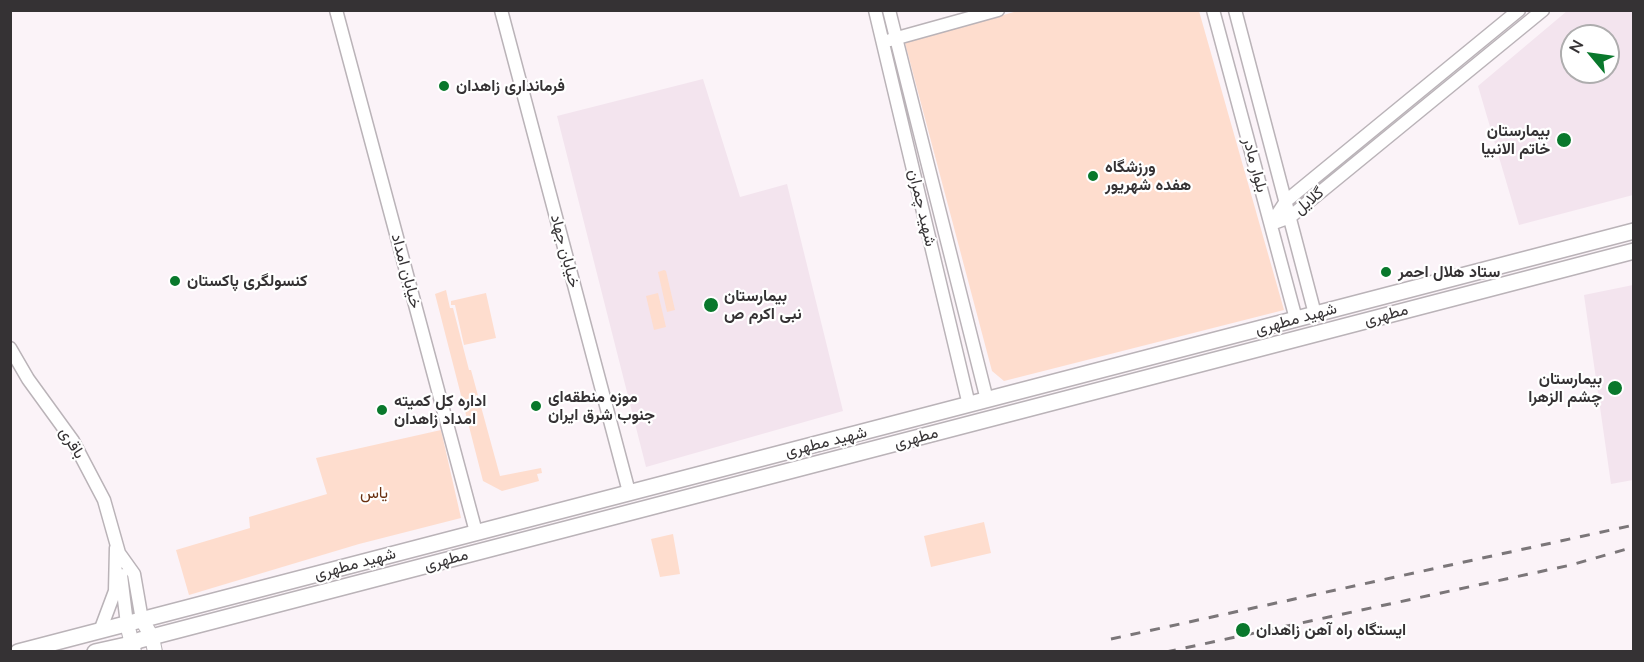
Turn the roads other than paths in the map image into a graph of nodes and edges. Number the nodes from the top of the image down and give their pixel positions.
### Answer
1 (336, 10) edge
2 (501, 10) edge
3 (875, 10) edge
4 (889, 10) edge
5 (998, 10) edge
6 (1213, 10) edge
7 (1235, 10) edge
8 (1519, 10) edge
9 (1543, 10) edge
10 (896, 39) junction
11 (882, 41) junction
12 (1256, 88) junction
13 (1238, 103) junction
14 (1286, 201) junction
15 (1290, 217) junction
16 (1271, 224) junction
17 (1634, 231) edge
18 (1634, 251) edge
19 (1315, 314) junction
20 (1296, 319) junction
21 (1310, 335) junction
22 (10, 348) edge
23 (987, 400) junction
24 (969, 405) junction
25 (629, 492) junction
26 (473, 533) junction
27 (117, 550) junction
28 (475, 552) junction
29 (134, 622) junction
30 (100, 631) junction
31 (153, 644) edge
32 (132, 648) edge
33 (18, 651) edge
34 (95, 651) edge

1 - 26 street, خیابان امداد
2 - 25 street, خیابان جهاد
3 - 11 street, شهید چمران
4 - 10 street, شهید چمران
5 - 10 street
6 - 13 street, بلوار مادر
7 - 12 street, بلوار مادر
8 - 14 street, گلایل
9 - 15 street, گلایل
10 - 11 street
10 - 23 street, شهید چمران
11 - 24 street, شهید چمران
12 - 13 street
12 - 14 street, بلوار مادر
13 - 16 street, بلوار مادر
14 - 15 street, بلوار مادر
14 - 16 street, گلایل
15 - 16 street, گلایل
15 - 19 street, بلوار مادر
16 - 20 street, بلوار مادر
17 - 19 main road, شهید مطهری
18 - 21 main road, مطهری
19 - 20 main road, شهید مطهری
19 - 21 main road
20 - 21 main road
20 - 23 main road, شهید مطهری
21 - 28 main road, مطهری
22 - 27 street, باقری
23 - 24 main road, شهید مطهری
24 - 25 main road, شهید مطهری
25 - 26 main road, شهید مطهری
26 - 28 main road
26 - 29 main road, شهید مطهری
27 - 29 street
27 - 30 street
28 - 31 main road, مطهری
29 - 30 main road, شهید مطهری
29 - 31 main road
29 - 32 main road
30 - 33 main road, شهید مطهری
31 - 32 main road, مطهری
32 - 34 main road, مطهری

